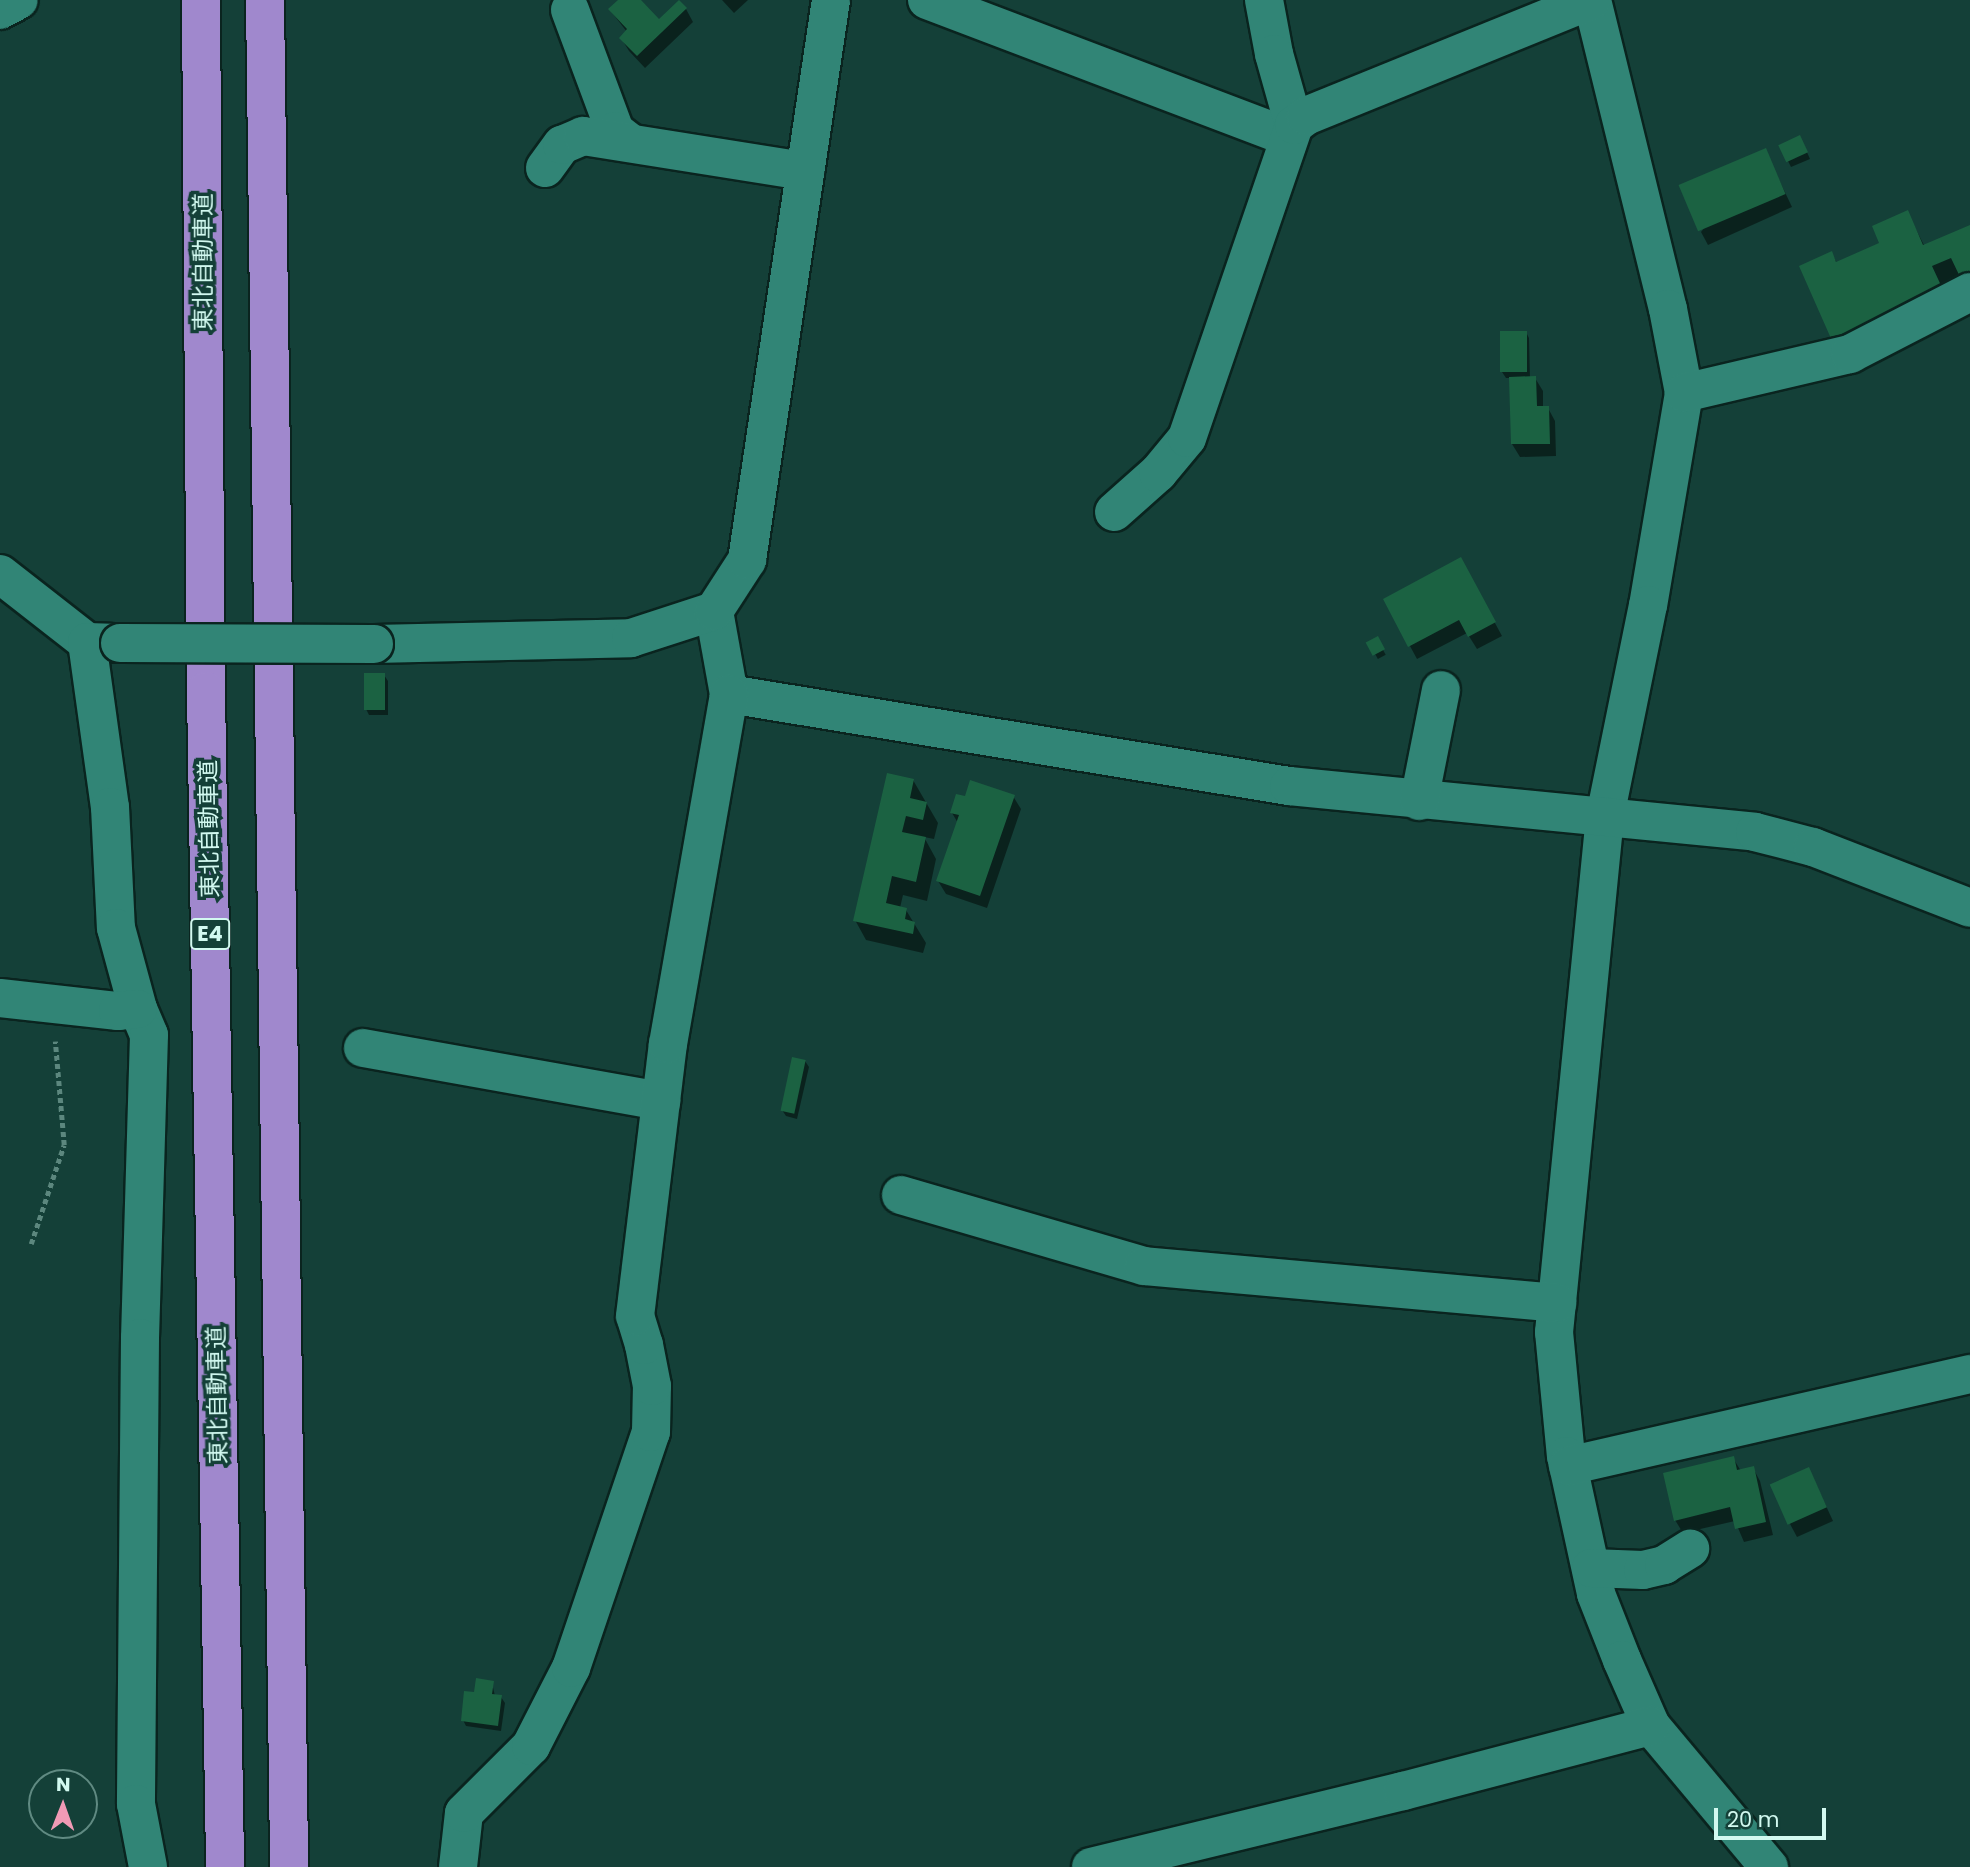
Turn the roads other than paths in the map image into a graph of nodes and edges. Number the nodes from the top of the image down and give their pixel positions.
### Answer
1 (19, 0) edge
2 (201, 0) edge
3 (265, 0) edge
4 (831, 0) edge
5 (927, 0) edge
6 (1264, 0) edge
7 (1591, 0) edge
8 (0, 10) edge
9 (570, 10) dead end
10 (1291, 131) junction
11 (629, 142) junction
12 (545, 168) dead end
13 (806, 171) junction
14 (1970, 292) edge
15 (1684, 393) junction
16 (1114, 512) dead end
17 (2, 573) edge
18 (714, 611) junction
19 (104, 643) junction
20 (1441, 690) dead end
21 (729, 694) junction
22 (1419, 800) junction
23 (1605, 816) junction
24 (1970, 908) edge
25 (0, 998) edge
26 (138, 1009) junction
27 (363, 1048) dead end
28 (661, 1101) junction
29 (901, 1195) dead end
30 (1557, 1303) junction
31 (1970, 1374) edge
32 (1568, 1466) junction
33 (1690, 1549) dead end
34 (1591, 1568) junction
35 (1651, 1726) junction
36 (148, 1867) edge
37 (225, 1867) edge
38 (289, 1867) edge
39 (458, 1867) edge
40 (1091, 1867) edge
41 (1769, 1867) edge

1 - 8 street
2 - 37 highway, 東北自動車道 / E4
3 - 38 highway
4 - 13 street
5 - 10 street
6 - 10 street
7 - 10 street
7 - 15 street
9 - 11 street
10 - 16 street
11 - 12 street
11 - 13 street
13 - 18 street
14 - 15 street
15 - 23 street
17 - 19 street
18 - 19 street, bridge
18 - 21 street
19 - 26 street
20 - 22 street
21 - 22 street
21 - 28 street
22 - 23 street
23 - 24 street
23 - 30 street
25 - 26 street
26 - 36 street
27 - 28 street
28 - 39 street
29 - 30 street
30 - 32 street
31 - 32 street
32 - 34 street
33 - 34 street
34 - 35 street
35 - 40 street
35 - 41 street

